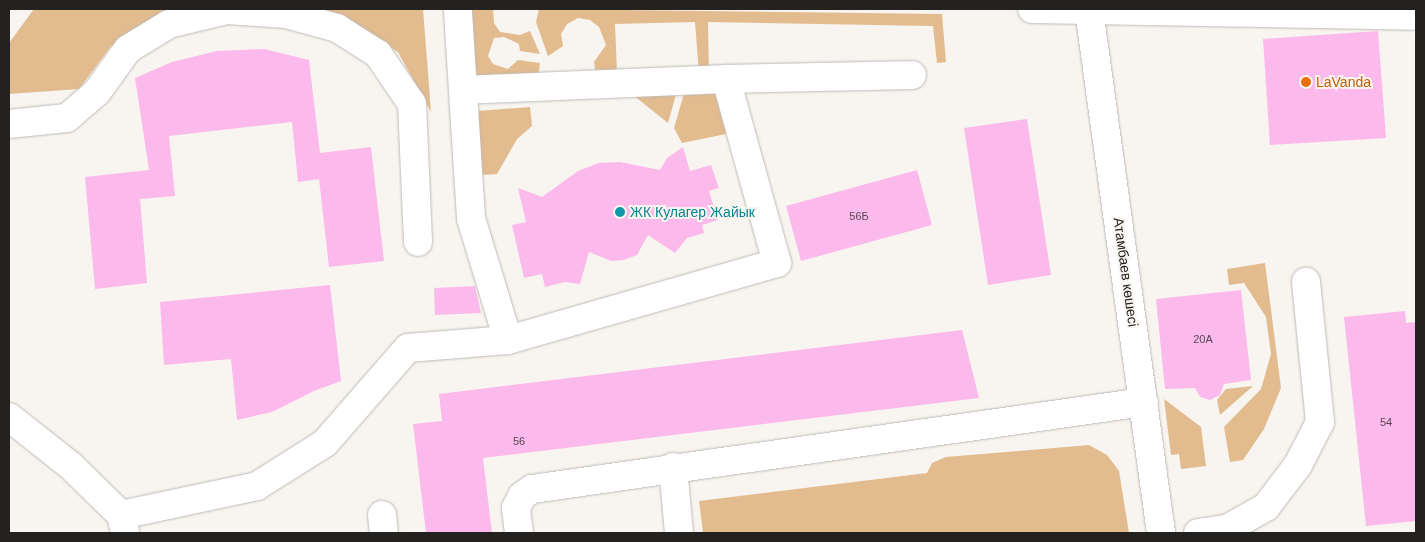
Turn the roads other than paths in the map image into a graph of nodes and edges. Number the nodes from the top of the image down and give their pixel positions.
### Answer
1 (458, 9) edge
2 (1032, 9) edge
3 (1089, 10) junction
4 (1416, 16) edge
5 (912, 75) dead end
6 (726, 79) junction
7 (463, 90) junction
8 (9, 124) edge
9 (418, 242) dead end
10 (1306, 282) dead end
11 (508, 340) junction
12 (1144, 402) junction
13 (9, 417) edge
14 (673, 467) junction
15 (123, 524) edge
16 (519, 533) edge
17 (679, 533) edge
18 (1161, 533) edge
19 (1198, 533) edge

1 - 7 street
2 - 3 street
3 - 4 street
3 - 12 street, Атамбаев көшесі
5 - 6 street
6 - 7 street
6 - 11 street
7 - 11 street
8 - 9 street
10 - 19 street
11 - 15 street
12 - 14 street
12 - 18 street, Атамбаев көшесі
13 - 15 street
14 - 16 street
14 - 17 street

